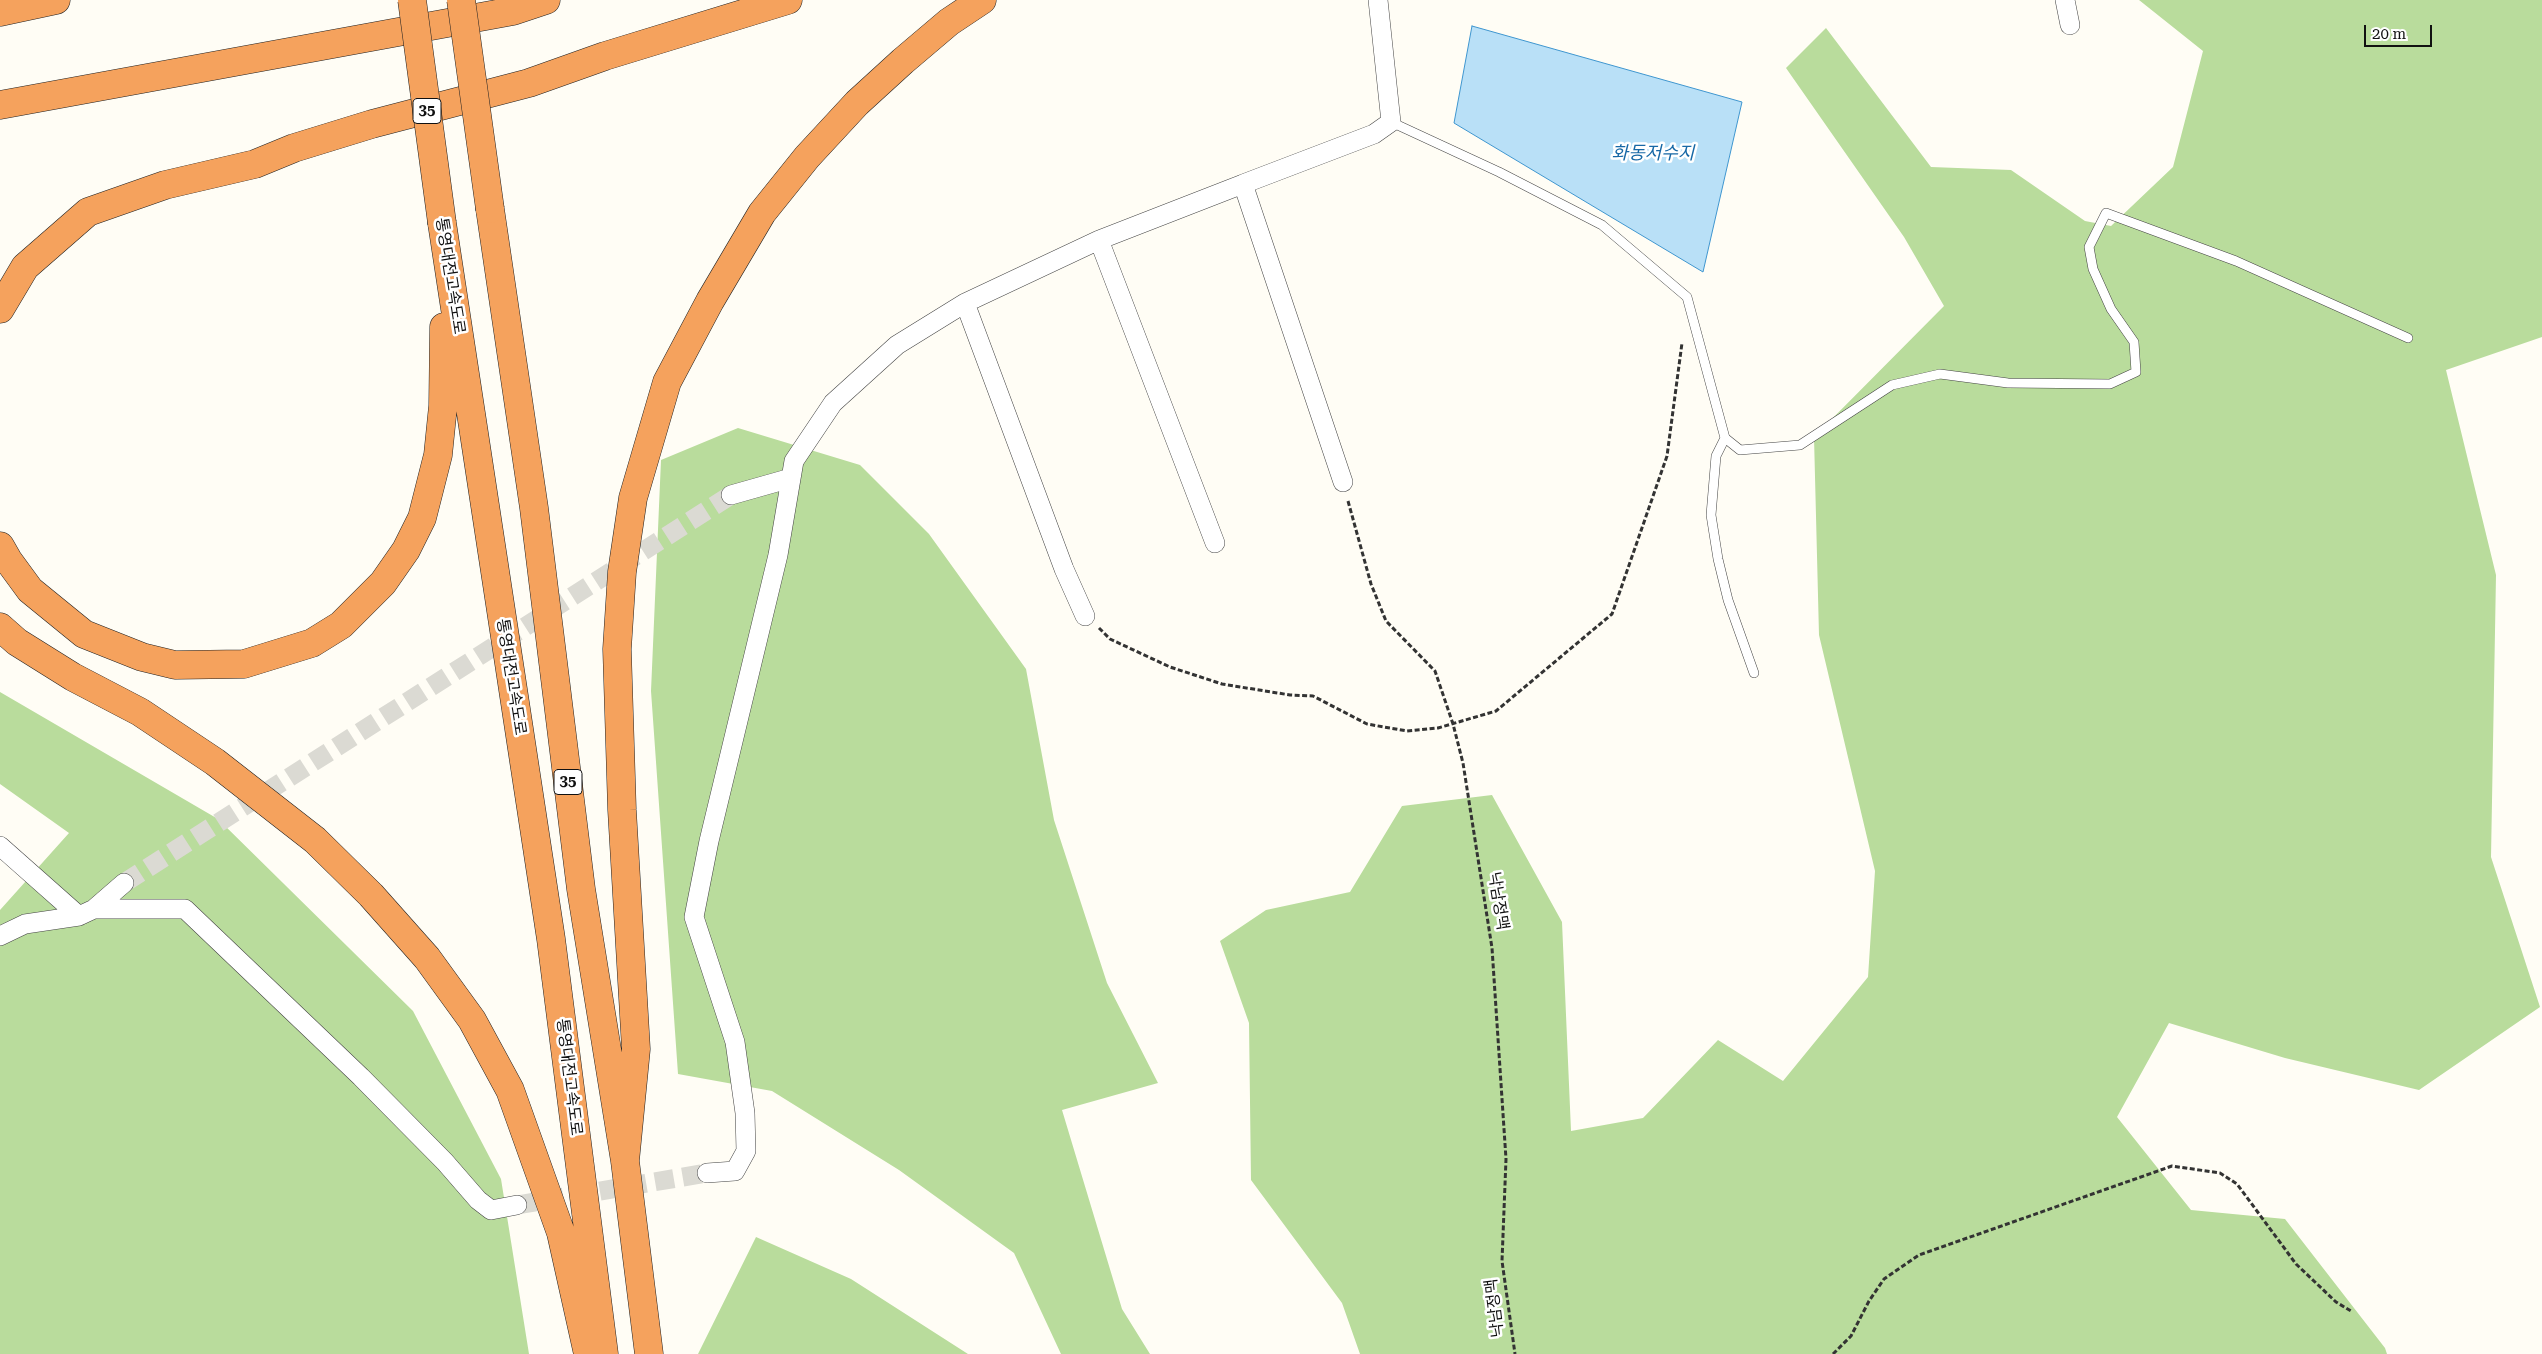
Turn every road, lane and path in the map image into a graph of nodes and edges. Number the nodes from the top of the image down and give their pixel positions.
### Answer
1 (56, 0) edge
2 (412, 0) edge
3 (460, 0) edge
4 (546, 0) edge
5 (788, 0) edge
6 (982, 0) edge
7 (1378, 0) edge
8 (2065, 0) edge
9 (0, 12) edge
10 (2070, 25) dead end
11 (0, 105) edge
12 (1391, 122) junction
13 (1243, 184) junction
14 (442, 222) junction
15 (1099, 240) junction
16 (965, 302) junction
17 (0, 309) edge
18 (1683, 336) dead end
19 (2408, 338) dead end
20 (1725, 438) junction
21 (791, 478) junction
22 (1343, 482) joint
23 (730, 495) tunnel mouth
24 (1215, 542) dead end
25 (0, 546) edge
26 (1085, 616) joint
27 (6, 634) edge
28 (1754, 673) dead end
29 (1453, 724) junction
30 (0, 846) edge
31 (124, 883) tunnel mouth
32 (86, 912) junction
33 (0, 936) edge
34 (625, 1160) junction
35 (707, 1173) tunnel mouth
36 (518, 1205) tunnel mouth
37 (2351, 1311) dead end
38 (588, 1354) edge
39 (604, 1354) edge
40 (649, 1354) edge
41 (1515, 1354) edge
42 (1833, 1354) edge

1 - 9 highway
2 - 14 highway, 통영대전고속도로 / 35, bridge
3 - 34 highway, 35, bridge
4 - 11 highway
5 - 17 highway
6 - 34 highway
7 - 12 street
8 - 10 street
12 - 13 street
12 - 20 lane
13 - 15 street
13 - 22 street
14 - 25 highway
14 - 39 highway, 통영대전고속도로 / 35
15 - 16 street
15 - 24 street
16 - 21 street
16 - 26 street
18 - 29 path
19 - 20 lane
20 - 28 lane
21 - 23 street
21 - 35 street
22 - 29 path, 낙남정맥
26 - 29 path
27 - 38 highway
29 - 41 path, 낙남정맥
30 - 32 street
31 - 32 street
32 - 33 street
32 - 36 street
34 - 40 highway, 35
37 - 42 path

